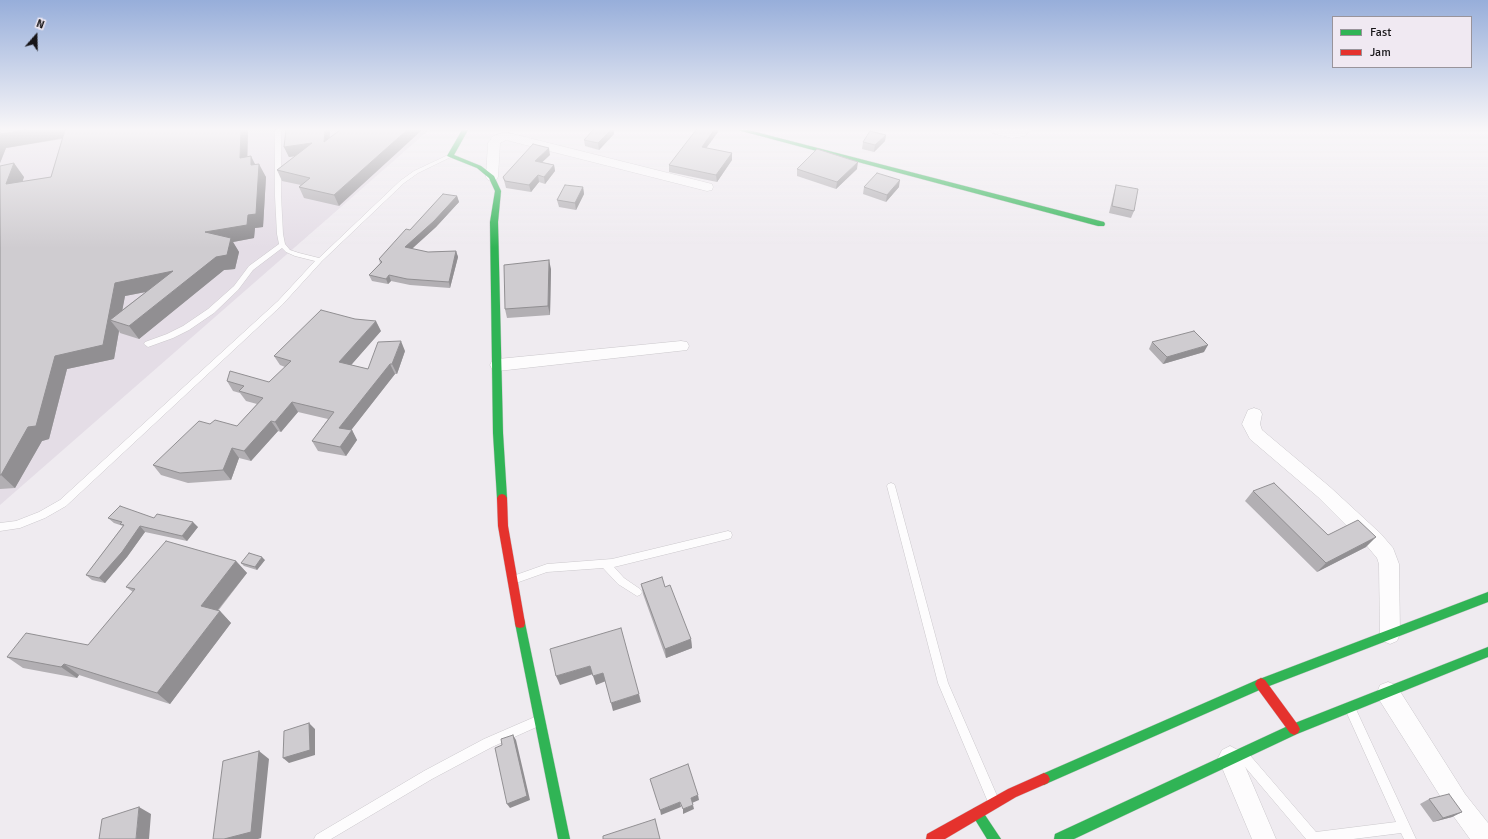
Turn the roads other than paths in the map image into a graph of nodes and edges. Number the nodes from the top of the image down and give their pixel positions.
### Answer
1 (278, 169) edge
2 (422, 169) edge
3 (481, 169) edge
4 (492, 169) edge
5 (637, 169) edge
6 (891, 169) edge
7 (492, 177) junction
8 (707, 187) dead end
9 (1101, 224) dead end
10 (282, 245) junction
11 (320, 260) junction
12 (148, 344) dead end
13 (682, 346) dead end
14 (498, 365) junction
15 (1254, 414) dead end
16 (891, 486) dead end
17 (0, 527) edge
18 (728, 534) dead end
19 (606, 564) junction
20 (513, 580) junction
21 (637, 592) dead end
22 (1488, 597) edge
23 (1390, 634) junction
24 (1488, 652) edge
25 (1261, 684) junction
26 (1388, 693) junction
27 (1349, 708) junction
28 (540, 719) junction
29 (1294, 729) junction
30 (1236, 756) junction
31 (994, 803) junction
32 (977, 813) junction
33 (1405, 827) junction
34 (1313, 838) edge
35 (320, 839) edge
36 (564, 839) edge
37 (932, 839) edge
38 (995, 839) edge
39 (1060, 839) edge
40 (1264, 839) edge
41 (1410, 839) edge
42 (1486, 839) edge

1 - 10 lane
2 - 11 lane
3 - 7 main road
4 - 7 street
5 - 8 street
6 - 9 main road
7 - 14 main road
10 - 11 lane
10 - 12 lane
11 - 17 lane
13 - 14 street
14 - 20 main road
15 - 23 street
16 - 31 lane
18 - 19 lane
19 - 20 lane
19 - 21 lane
20 - 28 main road
22 - 23 main road
23 - 25 main road
24 - 26 main road
25 - 29 main road
25 - 31 main road
26 - 27 main road
26 - 42 street
27 - 29 main road
27 - 33 lane
28 - 35 lane
28 - 36 main road
29 - 30 main road
30 - 34 lane
30 - 39 main road
30 - 40 street
31 - 32 main road
32 - 37 main road
32 - 38 main road
33 - 34 lane
33 - 41 lane

